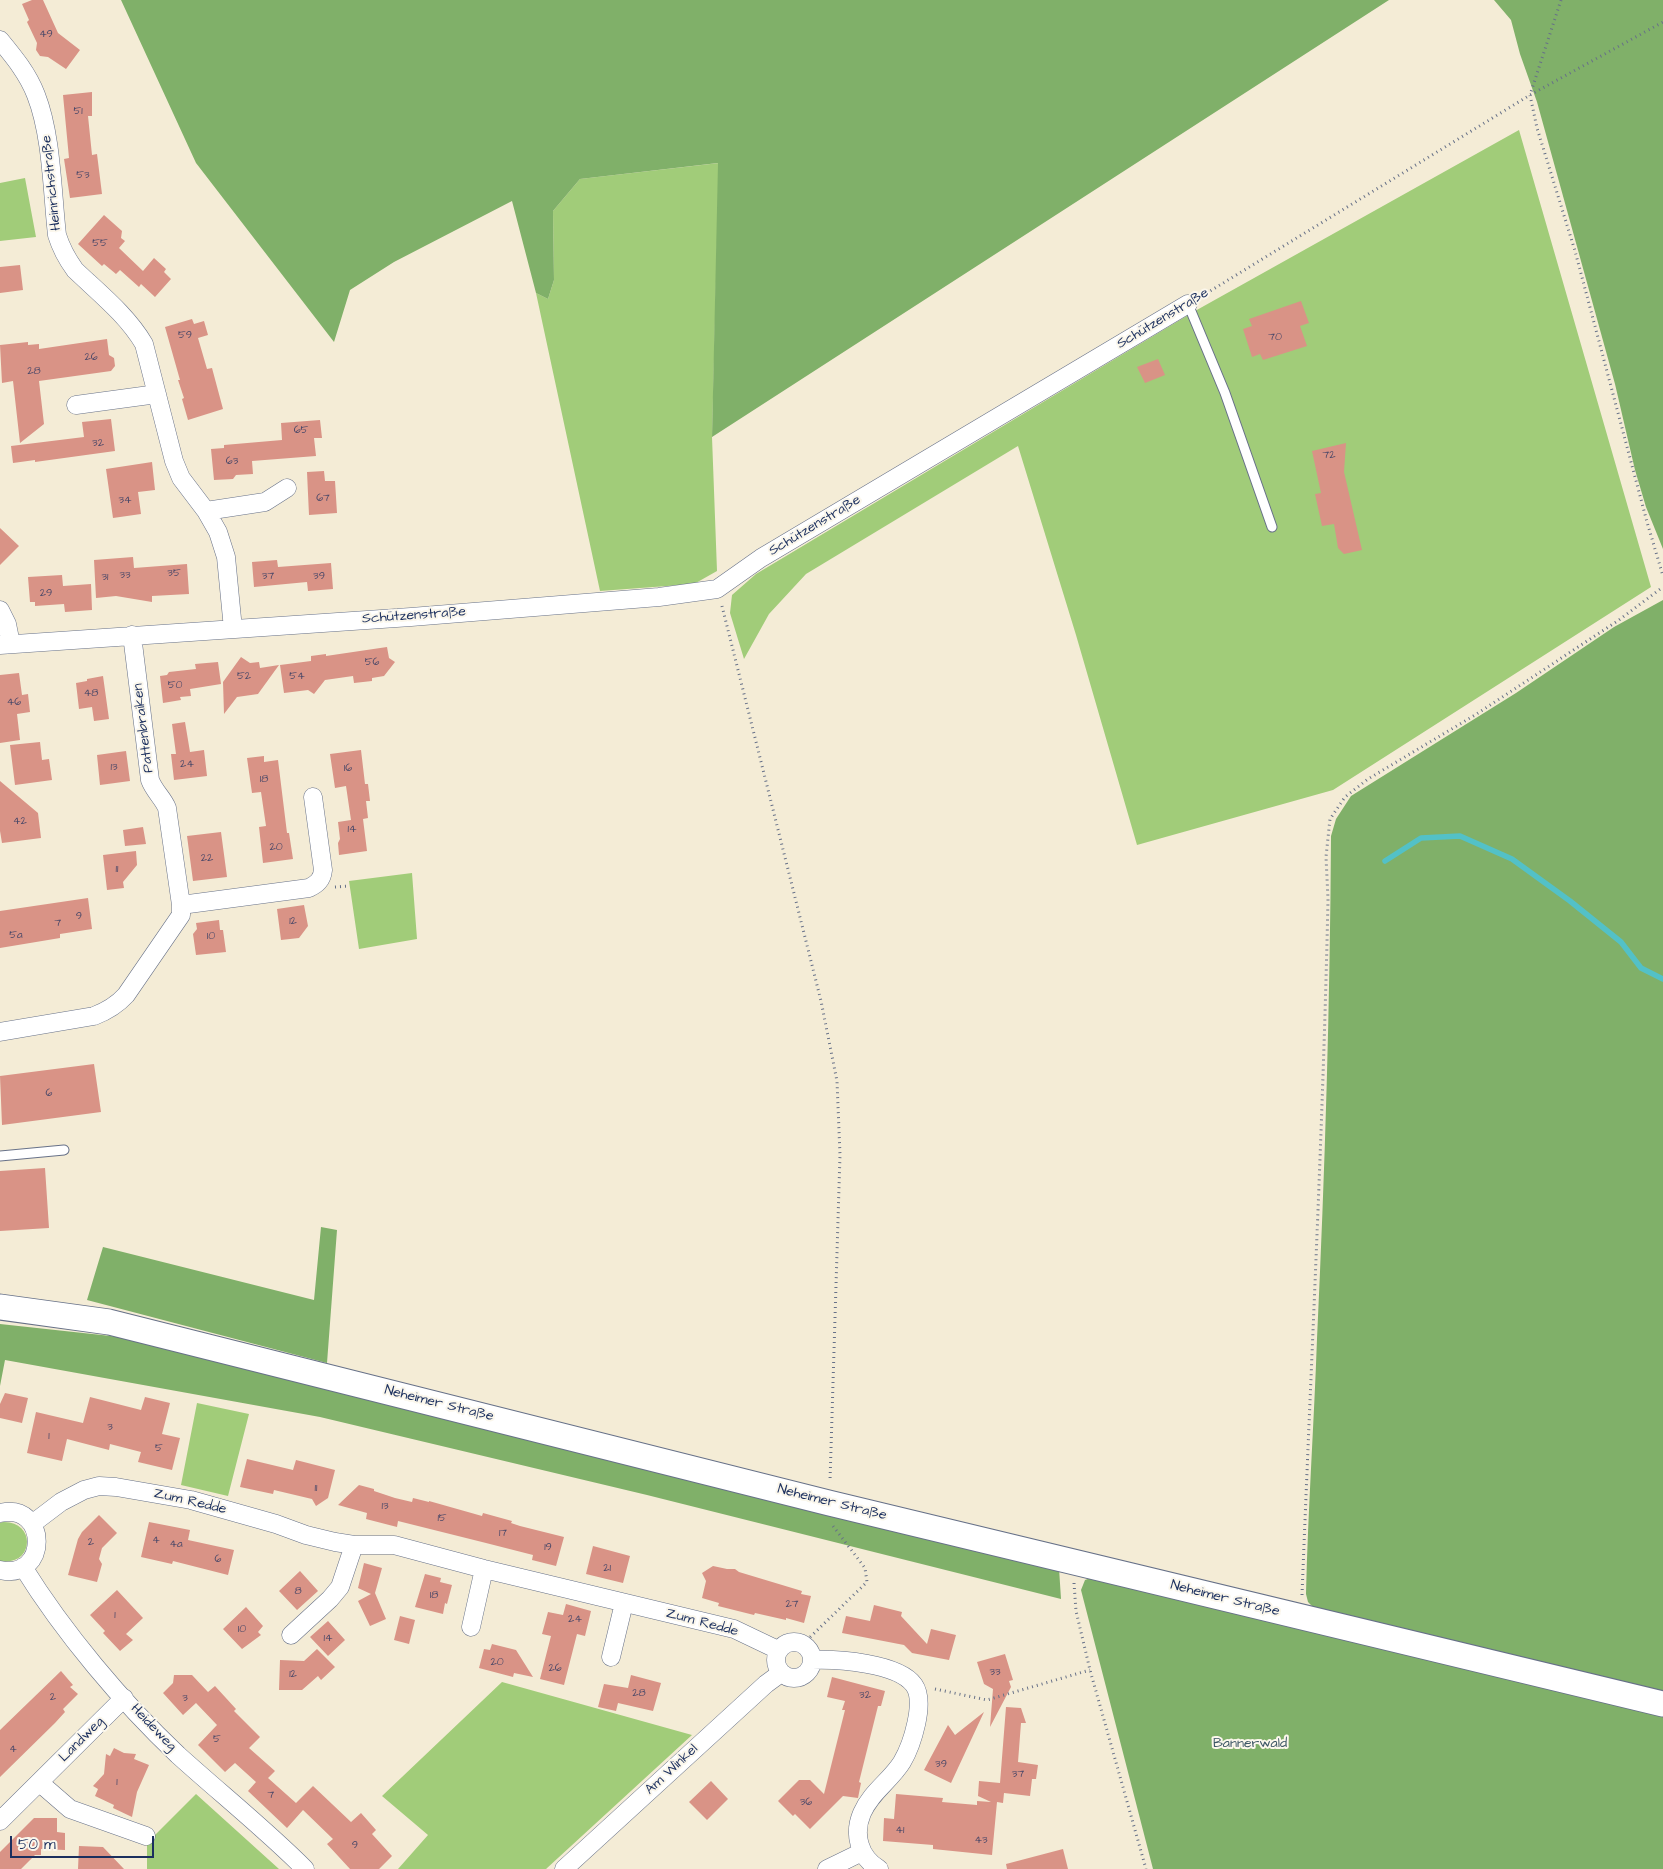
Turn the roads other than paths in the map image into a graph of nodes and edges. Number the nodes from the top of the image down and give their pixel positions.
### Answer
1 (0, 40) edge
2 (1188, 304) joint
3 (157, 394) junction
4 (76, 405) dead end
5 (287, 488) dead end
6 (206, 511) junction
7 (1272, 527) dead end
8 (0, 610) edge
9 (233, 629) junction
10 (132, 635) junction
11 (5, 644) edge
12 (313, 797) dead end
13 (181, 905) junction
14 (0, 1032) edge
15 (64, 1150) dead end
16 (0, 1156) edge
17 (0, 1308) edge
18 (0, 1513) edge
19 (32, 1524) junction
20 (354, 1545) junction
21 (24, 1567) junction
22 (484, 1569) junction
23 (0, 1570) edge
24 (624, 1602) junction
25 (471, 1627) dead end
26 (291, 1635) dead end
27 (778, 1650) junction
28 (611, 1657) dead end
29 (812, 1660) junction
30 (781, 1673) junction
31 (124, 1698) junction
32 (1663, 1704) edge
33 (40, 1782) junction
34 (0, 1821) edge
35 (146, 1836) dead end
36 (862, 1852) junction
37 (305, 1869) edge
38 (564, 1869) edge
39 (827, 1869) edge
40 (879, 1869) edge

1 - 3 street, Heinrichstraße
2 - 7 lane
2 - 9 street, Schützenstraße
3 - 4 street
3 - 6 street, Heinrichstraße
5 - 6 street
6 - 9 street, Heinrichstraße
8 - 11 street
9 - 10 street, Schützenstraße
10 - 11 street, Schützenstraße
10 - 13 street, Pattenbraiken
12 - 13 street
13 - 14 street
15 - 16 lane
17 - 32 main road, Neheimer Straße
18 - 19 street
19 - 20 street, Zum Redde
19 - 21 street
20 - 22 street, Zum Redde
20 - 26 street
21 - 23 street
21 - 31 street, Heideweg
22 - 24 street, Zum Redde
22 - 25 street
24 - 27 street, Zum Redde
24 - 28 street
27 - 29 street
27 - 30 street
29 - 30 street
29 - 36 street
30 - 38 street, Am Winkel
31 - 33 street, Landweg
31 - 37 street, Heideweg
33 - 34 street, Landweg
33 - 35 street
36 - 39 street
36 - 40 street

